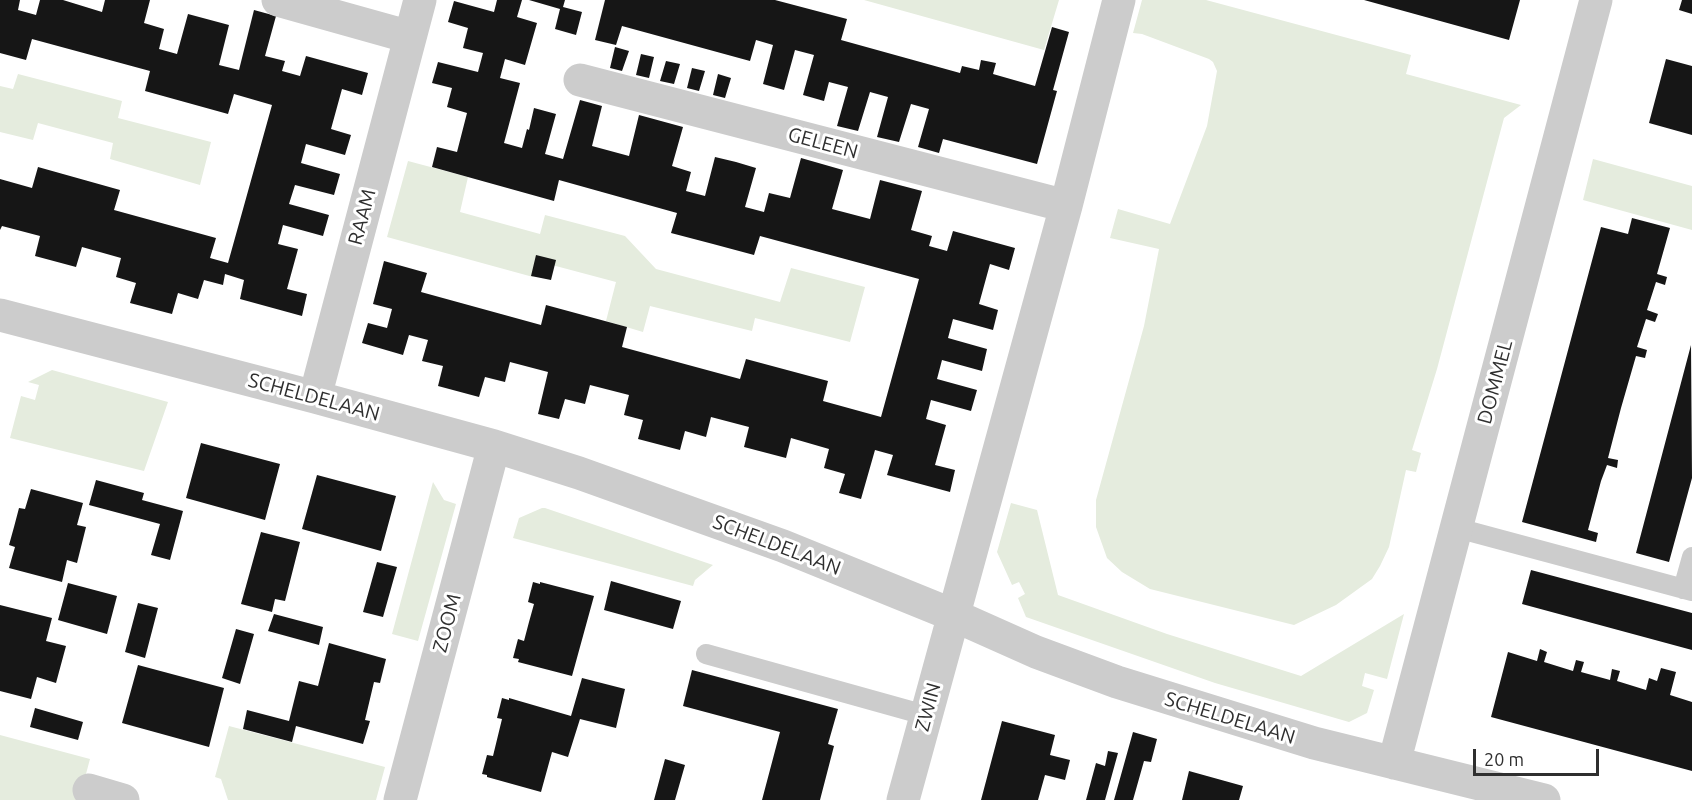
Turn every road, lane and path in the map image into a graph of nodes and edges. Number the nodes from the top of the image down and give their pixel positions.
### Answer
1 (278, 0) edge
2 (420, 0) edge
3 (1119, 0) edge
4 (1596, 0) edge
5 (410, 37) junction
6 (580, 80) dead end
7 (1066, 207) junction
8 (2, 324) edge
9 (315, 397) junction
10 (494, 446) junction
11 (1457, 528) junction
12 (1692, 557) edge
13 (1688, 590) edge
14 (953, 615) junction
15 (706, 654) dead end
16 (926, 715) junction
17 (1394, 763) junction
18 (89, 790) dead end
19 (123, 800) edge
20 (400, 800) edge
21 (903, 800) edge
22 (1544, 800) edge

1 - 5 street
2 - 5 street, RAAM
3 - 7 street
4 - 11 street, DOMMEL
5 - 9 street, RAAM
6 - 7 street, GELEEN
7 - 14 street
8 - 9 street, SCHELDELAAN
9 - 10 street, SCHELDELAAN
10 - 14 street, SCHELDELAAN
10 - 20 street, ZOOM
11 - 13 lane
11 - 17 street, DOMMEL
12 - 13 lane
14 - 16 street, ZWIN
14 - 17 street, SCHELDELAAN
15 - 16 lane
16 - 21 street, ZWIN
17 - 22 street, SCHELDELAAN
18 - 19 street

